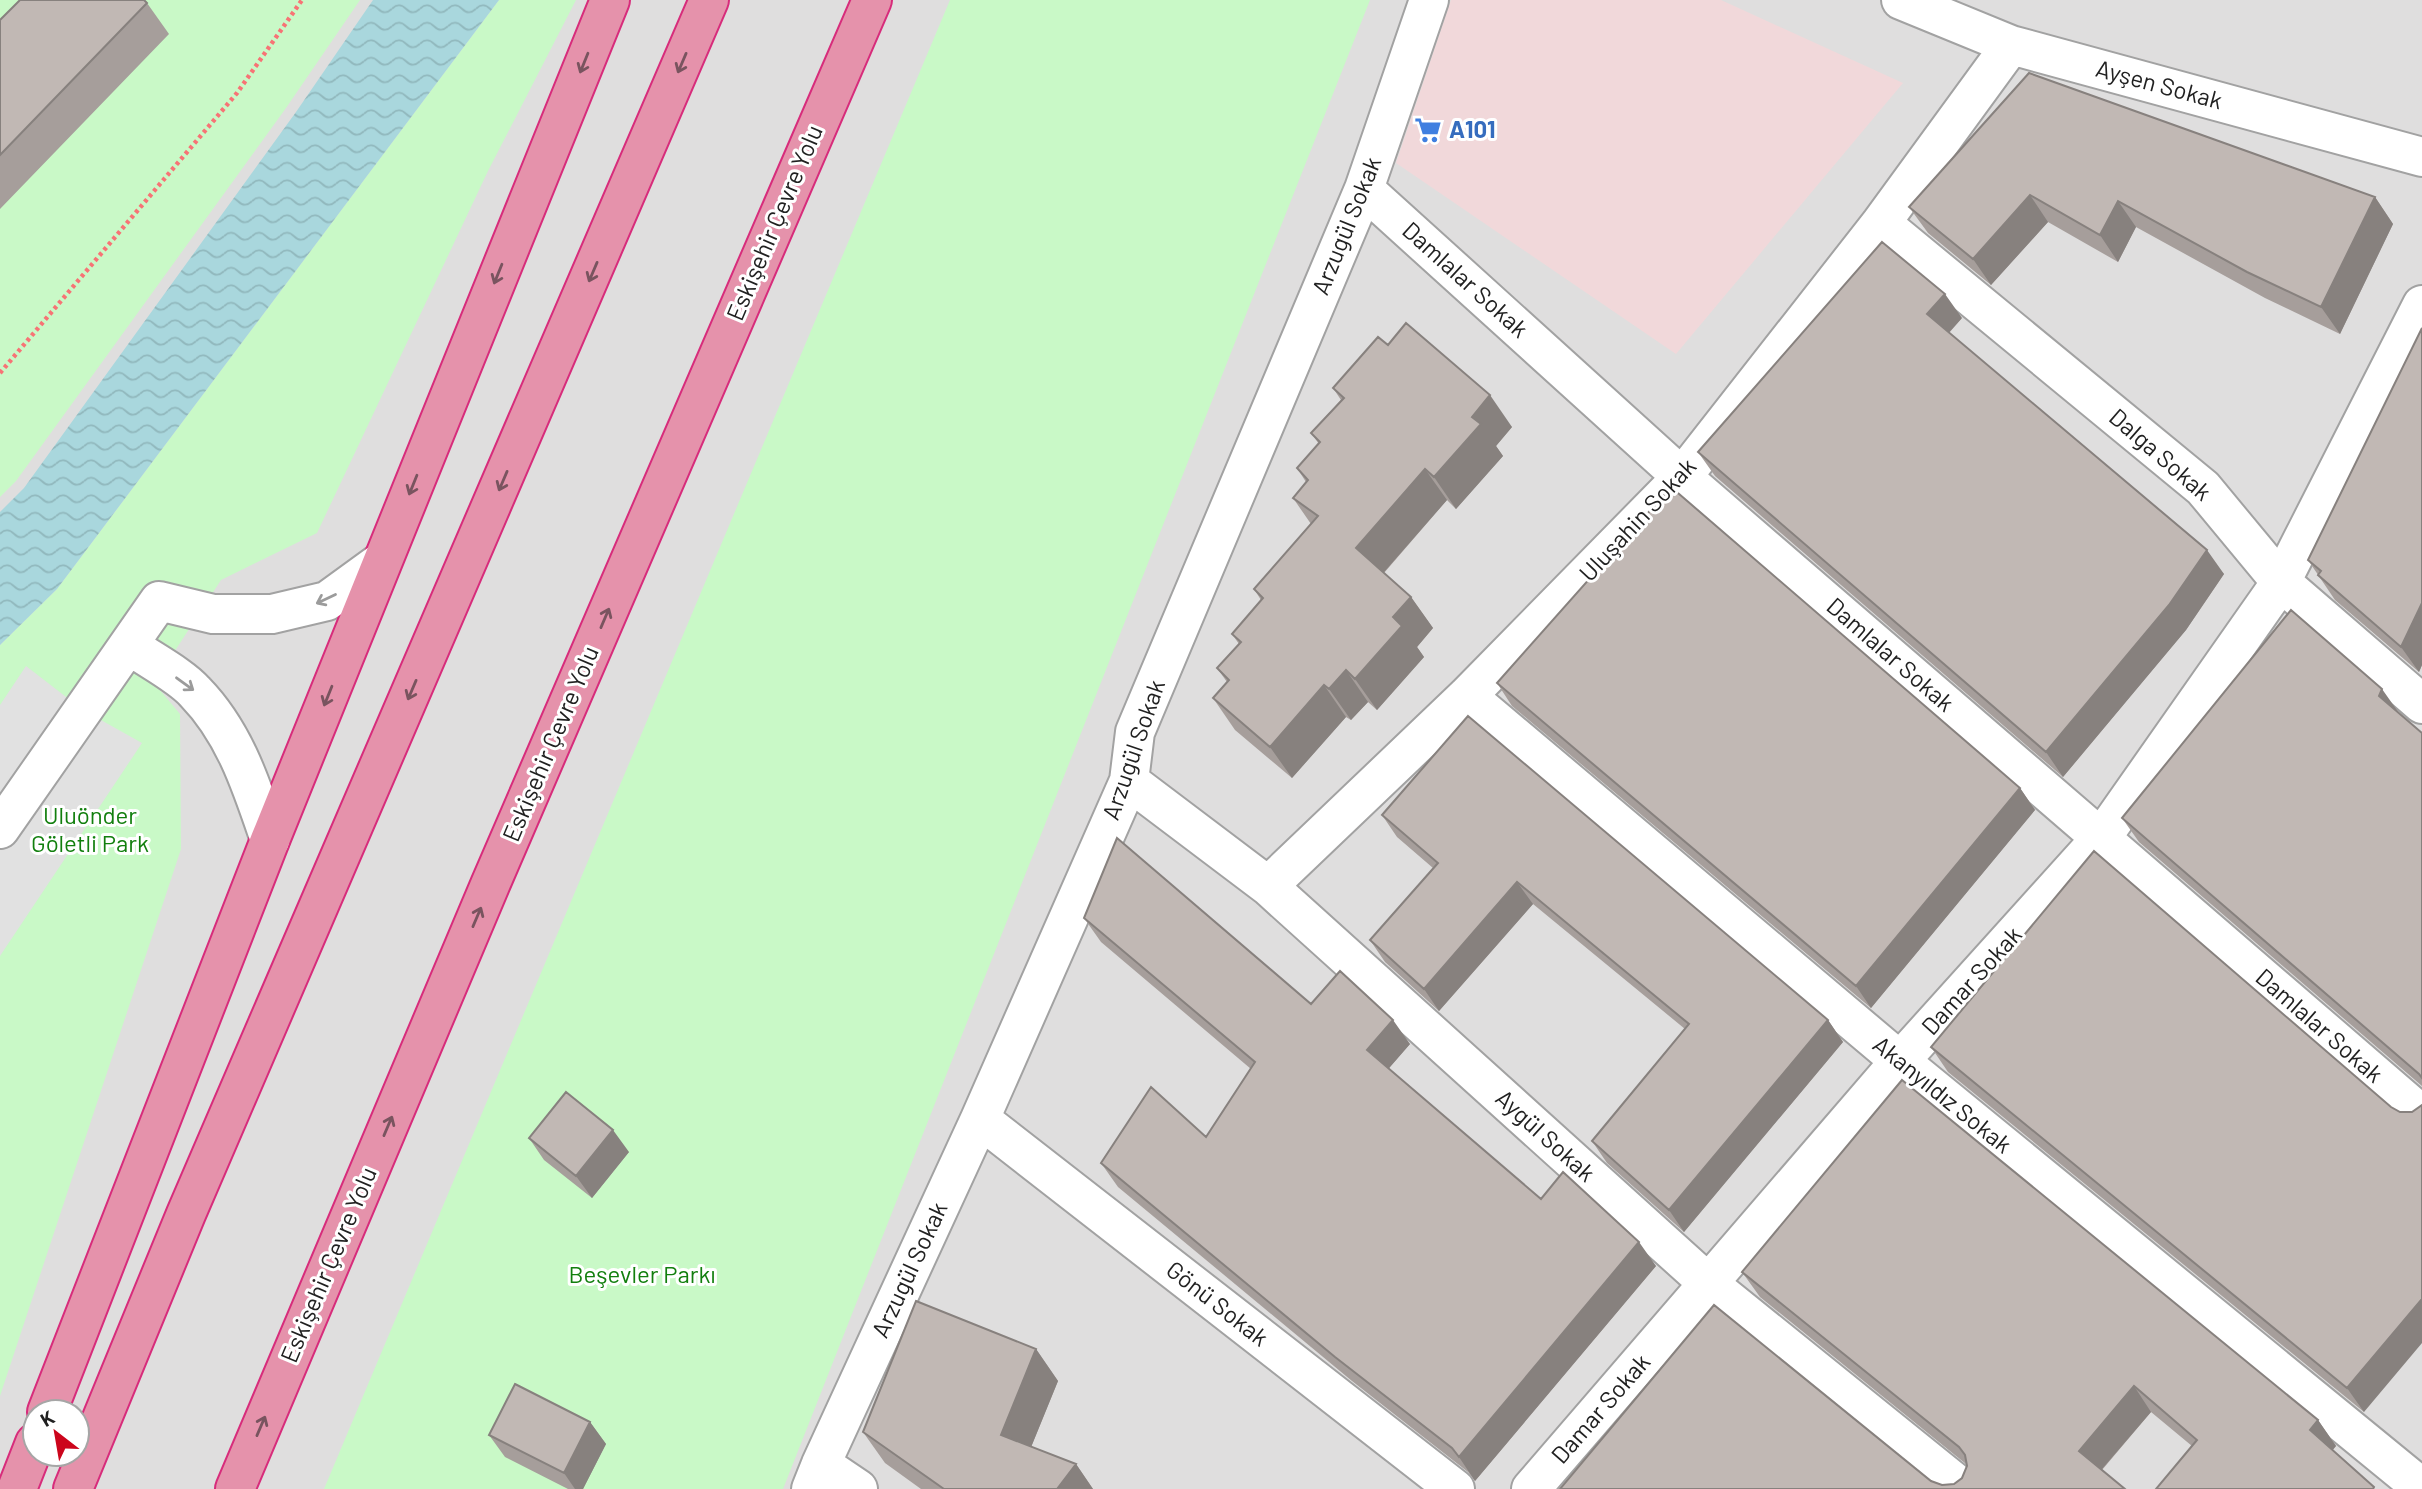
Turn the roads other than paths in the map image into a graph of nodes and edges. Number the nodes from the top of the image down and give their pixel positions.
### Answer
1 (610, 0) edge
2 (709, 0) edge
3 (872, 0) edge
4 (1429, 0) edge
5 (1901, 0) edge
6 (2011, 45) junction
7 (2422, 157) edge
8 (1364, 190) junction
9 (1881, 223) junction
10 (2422, 305) edge
11 (1682, 477) junction
12 (382, 561) junction
13 (2281, 582) junction
14 (129, 645) junction
15 (1467, 696) junction
16 (2422, 704) edge
17 (1129, 781) junction
18 (0, 829) edge
19 (2102, 837) junction
20 (270, 840) junction
21 (1268, 886) junction
22 (1900, 1061) junction
23 (2422, 1115) edge
24 (980, 1119) junction
25 (1709, 1284) junction
26 (52, 1398) edge
27 (25, 1468) edge
28 (816, 1476) edge
29 (2422, 1488) edge
30 (17, 1489) edge
31 (73, 1489) edge
32 (235, 1489) edge
33 (858, 1489) edge
34 (1455, 1489) edge
35 (1531, 1489) edge
36 (1963, 1489) edge

1 -> 12 highway
2 -> 31 highway
32 -> 3 highway, Eskişehir Çevre Yolu
4 - 8 street, Arzugül Sokak
5 - 6 street, Ayşen Sokak
6 - 7 street, Ayşen Sokak
6 - 9 street, Uluşahin Sokak
8 - 11 street, Damlalar Sokak
8 - 17 street, Arzugül Sokak
9 - 11 street, Uluşahin Sokak
9 - 13 street, Dalga Sokak
10 - 13 street, Damar Sokak
11 - 15 street, Uluşahin Sokak
11 - 19 street, Damlalar Sokak
12 -> 14 street
12 -> 20 highway
13 - 16 street, Dalga Sokak
13 - 19 street, Damar Sokak
14 - 18 street
14 -> 20 street
15 - 21 street, Uluşahin Sokak
15 - 22 street, Akanyıldız Sokak
17 - 21 street, Aygül Sokak
17 - 24 street, Arzugül Sokak
19 - 22 street, Damar Sokak
19 - 23 street, Damlalar Sokak
20 - 26 highway
21 - 25 street, Aygül Sokak
22 - 25 street, Damar Sokak
22 - 29 street, Akanyıldız Sokak
24 - 28 street, Arzugül Sokak
24 - 34 street, Gönü Sokak
25 - 35 street, Damar Sokak
25 - 36 street, Aygül Sokak
27 - 30 highway
28 - 33 street

